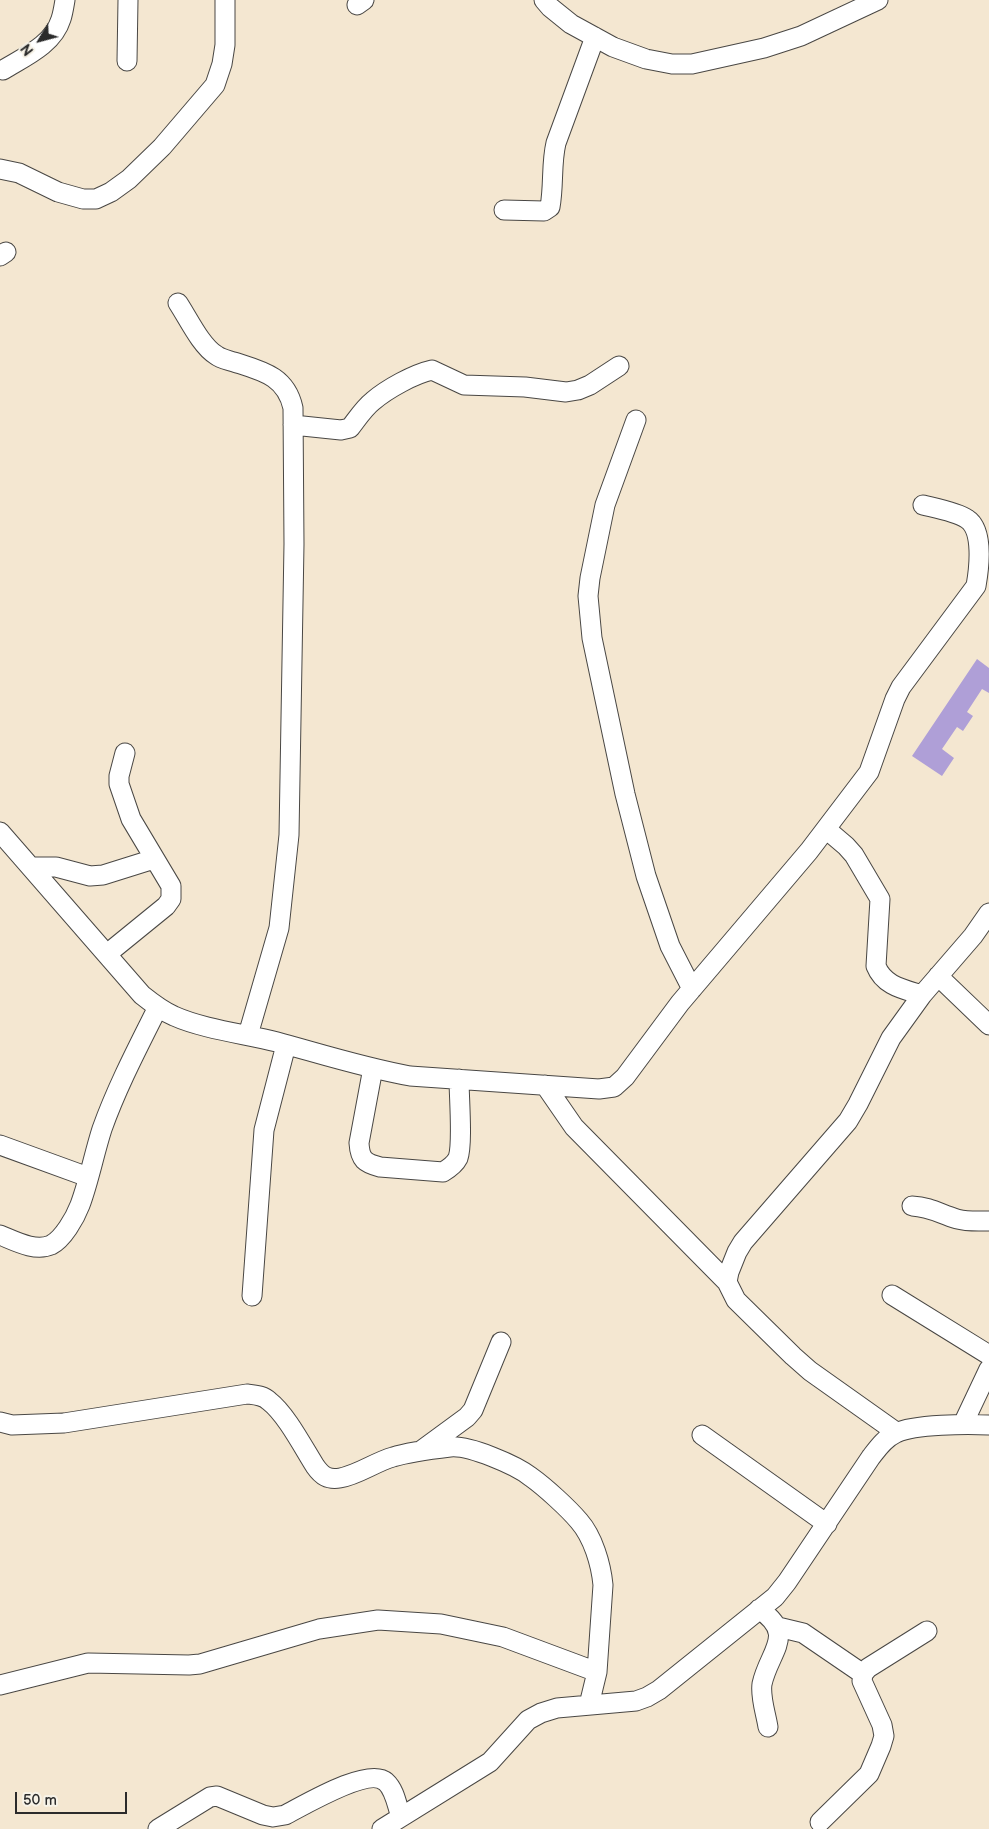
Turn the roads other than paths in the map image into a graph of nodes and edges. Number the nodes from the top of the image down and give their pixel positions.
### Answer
1 (65, 0) edge
2 (128, 0) edge
3 (225, 0) edge
4 (544, 0) edge
5 (878, 0) edge
6 (595, 37) junction
7 (126, 61) dead end
8 (3, 70) dead end
9 (0, 169) edge
10 (504, 210) dead end
11 (178, 303) dead end
12 (619, 366) dead end
13 (636, 420) dead end
14 (293, 425) junction
15 (922, 504) dead end
16 (126, 753) dead end
17 (826, 829) junction
18 (0, 832) edge
19 (154, 859) junction
20 (31, 867) junction
21 (989, 913) edge
22 (107, 954) junction
23 (938, 976) junction
24 (692, 989) junction
25 (922, 995) junction
26 (158, 1008) junction
27 (989, 1025) edge
28 (248, 1035) junction
29 (286, 1045) junction
30 (373, 1068) junction
31 (459, 1079) junction
32 (545, 1085) junction
33 (0, 1145) edge
34 (88, 1177) junction
35 (912, 1206) dead end
36 (989, 1221) edge
37 (0, 1235) edge
38 (727, 1282) junction
39 (892, 1295) dead end
40 (252, 1296) dead end
41 (501, 1342) dead end
42 (989, 1355) edge
43 (989, 1369) edge
44 (0, 1422) edge
45 (460, 1423) junction
46 (963, 1424) junction
47 (989, 1425) edge
48 (896, 1432) junction
49 (702, 1436) dead end
50 (464, 1447) junction
51 (417, 1453) junction
52 (826, 1524) junction
53 (759, 1609) junction
54 (778, 1627) junction
55 (927, 1631) dead end
56 (597, 1672) junction
57 (863, 1674) junction
58 (0, 1685) edge
59 (589, 1705) junction
60 (768, 1727) dead end
61 (401, 1817) junction
62 (820, 1822) dead end
63 (158, 1829) edge
64 (382, 1829) edge

1 - 8 street
2 - 7 street
3 - 9 street
4 - 6 street
5 - 6 street
6 - 10 street
11 - 14 street
12 - 14 street
13 - 24 street
14 - 28 street
15 - 17 street
16 - 19 street
17 - 24 street
17 - 25 street
18 - 20 street
19 - 20 street
19 - 22 street
20 - 22 street
21 - 23 street
22 - 26 street
23 - 25 street
23 - 27 street
24 - 32 street
25 - 38 street
26 - 28 street
26 - 34 street
28 - 29 street
29 - 30 street
29 - 40 street
30 - 31 street
30 - 31 street
31 - 32 street
32 - 38 street
33 - 34 street
34 - 37 street
35 - 36 street
38 - 48 street
39 - 42 street
41 - 45 street
43 - 46 street
44 - 51 street
45 - 50 street
45 - 51 street
46 - 47 street
46 - 48 street
48 - 52 street
49 - 52 street
50 - 51 street
50 - 56 street
52 - 53 street
53 - 54 street
53 - 59 street
54 - 57 street
54 - 60 street
55 - 57 street
56 - 58 street
56 - 59 street
57 - 62 street
59 - 61 street
61 - 63 street
61 - 64 street

